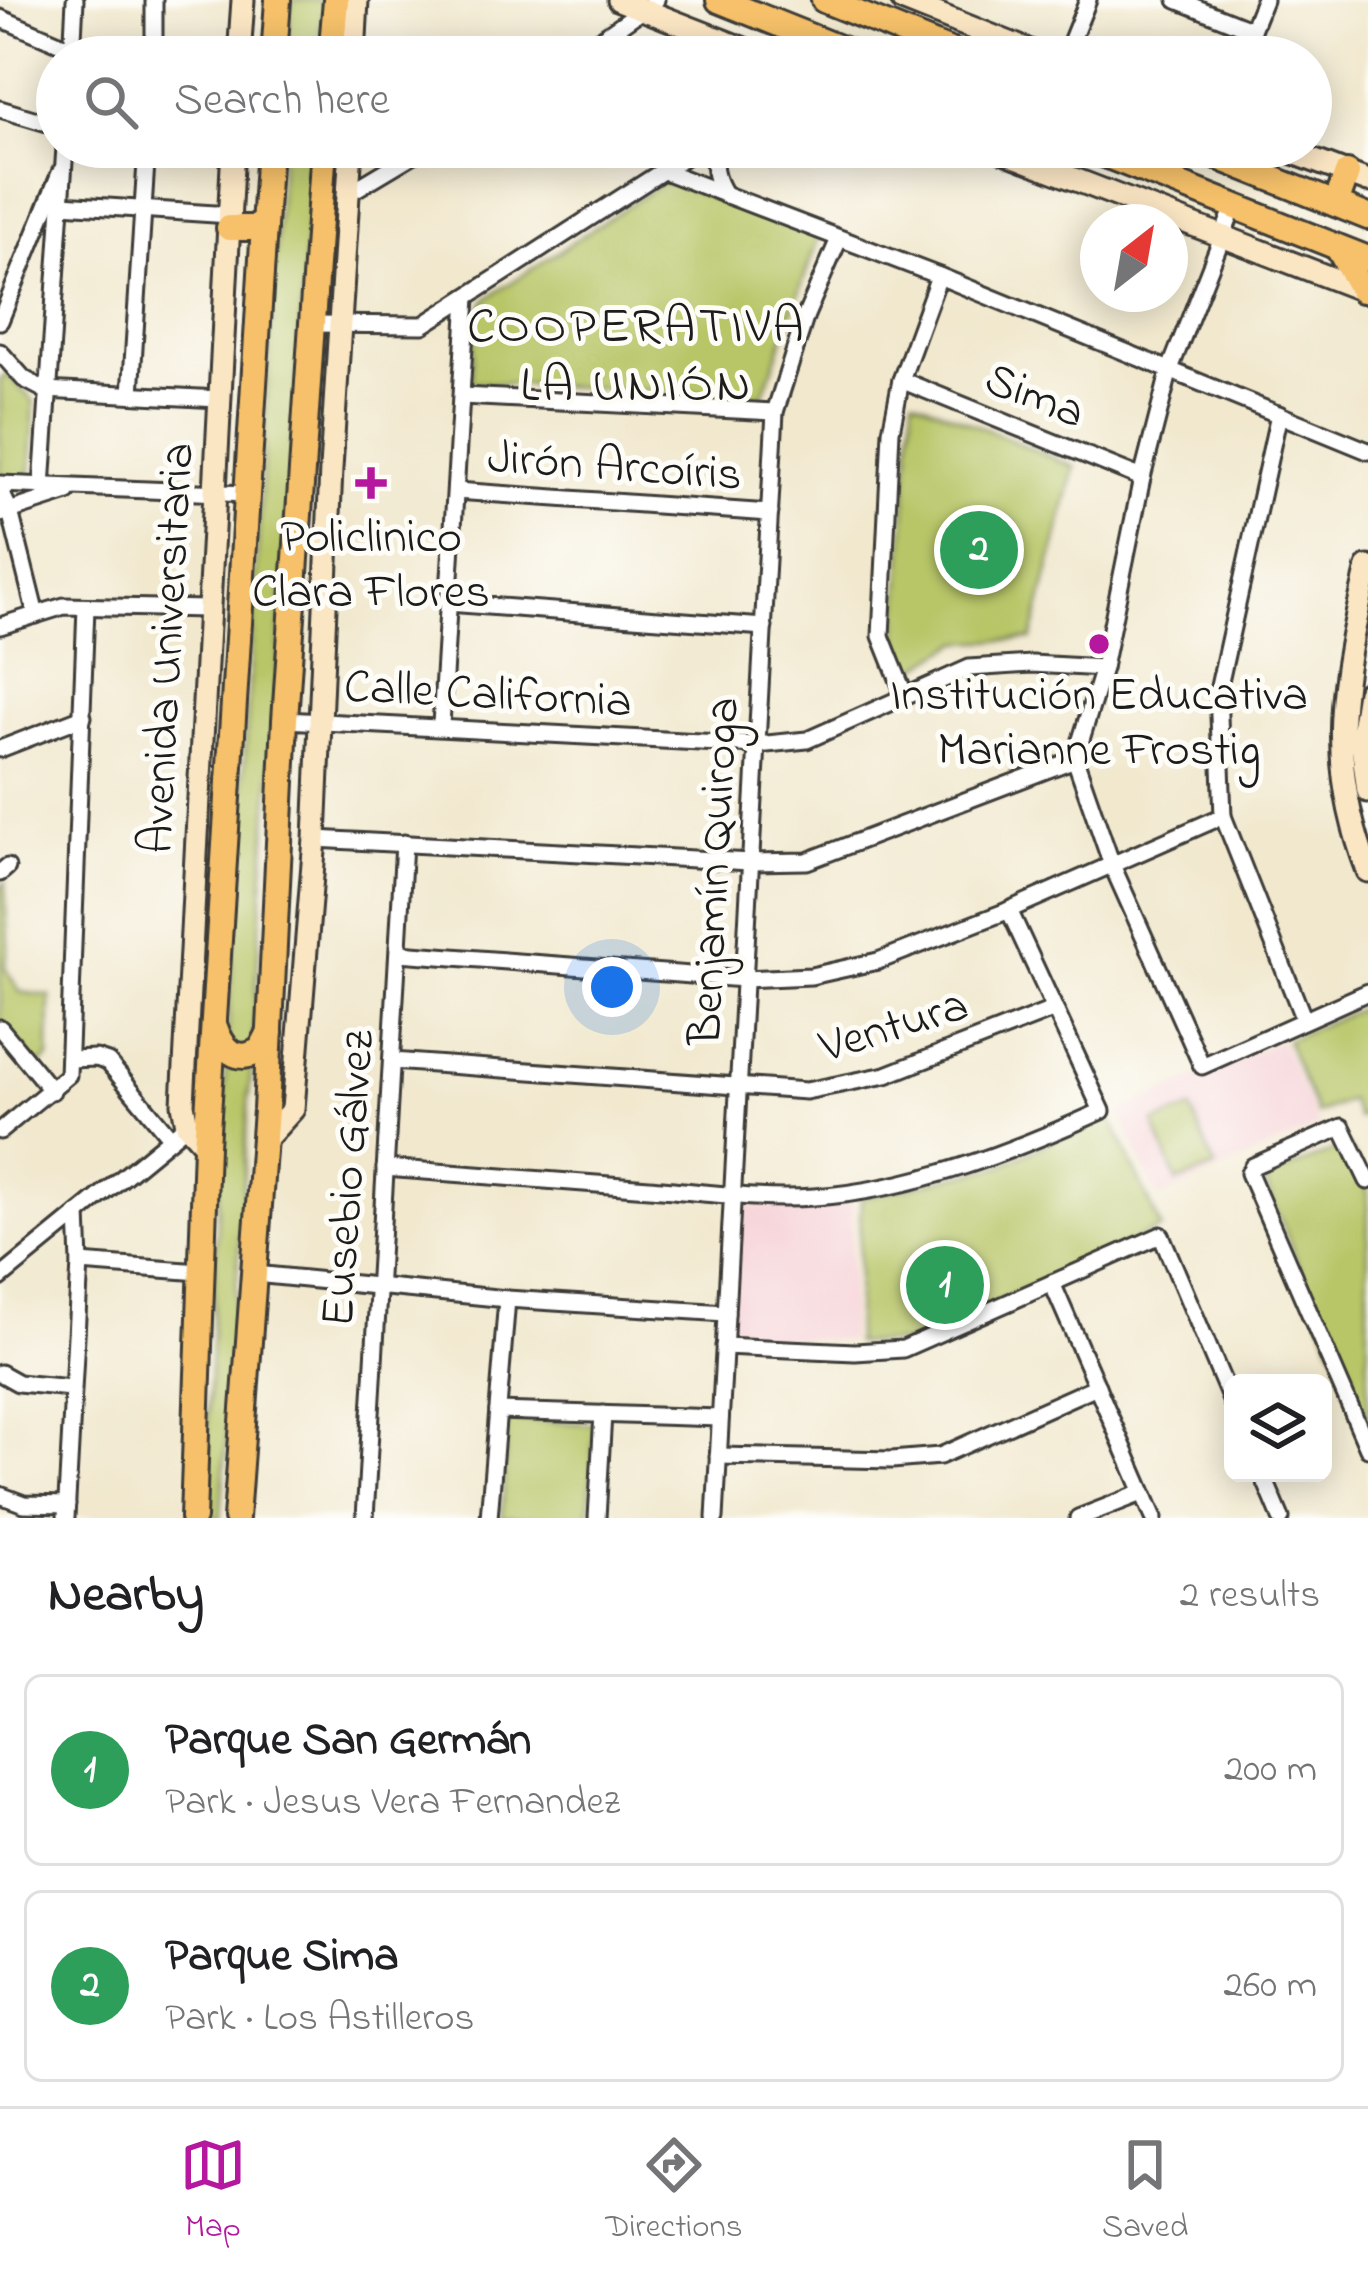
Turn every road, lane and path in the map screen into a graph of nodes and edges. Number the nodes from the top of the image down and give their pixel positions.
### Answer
1 (75, 0) edge
2 (154, 0) edge
3 (243, 0) edge
4 (278, 0) edge
5 (336, 0) edge
6 (357, 0) edge
7 (619, 0) edge
8 (719, 0) edge
9 (824, 0) edge
10 (902, 0) edge
11 (1088, 0) edge
12 (1177, 0) edge
13 (1264, 0) edge
14 (650, 5) edge
15 (932, 5) edge
16 (0, 18) edge
17 (1252, 30) junction
18 (38, 36) edge
19 (74, 36) edge
20 (154, 36) edge
21 (240, 36) edge
22 (275, 36) edge
23 (333, 36) edge
24 (355, 36) edge
25 (605, 36) edge
26 (716, 36) edge
27 (809, 36) edge
28 (912, 36) edge
29 (920, 36) edge
30 (999, 36) edge
31 (1074, 36) edge
32 (1250, 36) edge
33 (1, 111) edge
34 (36, 120) edge
35 (60, 168) edge
36 (64, 168) edge
37 (145, 168) edge
38 (232, 168) edge
39 (267, 168) edge
40 (323, 168) edge
41 (350, 168) edge
42 (391, 168) edge
43 (668, 168) edge
44 (714, 168) edge
45 (1047, 168) edge
46 (1137, 168) edge
47 (1249, 168) edge
48 (664, 171) junction
49 (1358, 177) edge
50 (349, 193) junction
51 (725, 195) junction
52 (62, 204) junction
53 (1336, 204) junction
54 (1234, 207) junction
55 (142, 209) junction
56 (1368, 217) edge
57 (230, 222) junction
58 (264, 228) junction
59 (37, 230) junction
60 (60, 234) junction
61 (1222, 235) junction
62 (839, 239) junction
63 (1337, 248) junction
64 (1368, 260) edge
65 (939, 275) junction
66 (1365, 291) edge
67 (467, 297) junction
68 (0, 321) edge
69 (427, 322) junction
70 (312, 324) junction
71 (341, 325) junction
72 (465, 326) junction
73 (4, 364) edge
74 (1170, 368) junction
75 (901, 380) junction
76 (51, 389) junction
77 (131, 394) junction
78 (462, 396) junction
79 (219, 399) junction
80 (775, 412) junction
81 (1279, 414) junction
82 (1368, 451) edge
83 (1142, 478) junction
84 (0, 487) edge
85 (42, 487) junction
86 (77, 489) junction
87 (456, 490) junction
88 (218, 492) junction
89 (247, 494) junction
90 (5, 513) edge
91 (770, 513) junction
92 (1368, 567) edge
93 (448, 603) junction
94 (86, 607) junction
95 (207, 609) junction
96 (36, 615) junction
97 (0, 626) edge
98 (764, 627) junction
99 (1103, 668) junction
100 (1368, 692) edge
101 (905, 696) junction
102 (83, 717) junction
103 (285, 720) junction
104 (320, 721) junction
105 (441, 725) junction
106 (757, 745) junction
107 (0, 749) edge
108 (1075, 759) junction
109 (1368, 791) edge
110 (1223, 816) junction
111 (315, 839) junction
112 (404, 843) junction
113 (751, 862) junction
114 (1112, 865) junction
115 (1368, 871) edge
116 (1009, 910) junction
117 (399, 953) junction
118 (744, 979) junction
119 (1368, 992) edge
120 (1055, 1009) junction
121 (1304, 1020) junction
122 (214, 1024) junction
123 (0, 1028) edge
124 (269, 1032) junction
125 (69, 1059) junction
126 (392, 1061) junction
127 (738, 1086) junction
128 (52, 1091) junction
129 (0, 1131) edge
130 (178, 1131) junction
131 (264, 1141) junction
132 (206, 1146) junction
133 (385, 1168) junction
134 (1368, 1180) edge
135 (733, 1195) junction
136 (78, 1214) junction
137 (80, 1263) junction
138 (200, 1272) junction
139 (255, 1274) junction
140 (0, 1278) edge
141 (1052, 1283) junction
142 (377, 1284) junction
143 (507, 1299) junction
144 (726, 1313) junction
145 (724, 1346) junction
146 (0, 1373) edge
147 (1224, 1384) edge
148 (1097, 1386) junction
149 (71, 1388) junction
150 (498, 1411) junction
151 (603, 1414) junction
152 (720, 1418) junction
153 (1368, 1448) edge
154 (718, 1456) junction
155 (1266, 1482) edge
156 (1142, 1492) junction
157 (0, 1496) edge
158 (66, 1512) edge
159 (193, 1518) edge
160 (236, 1518) edge
161 (365, 1518) edge
162 (489, 1518) edge
163 (597, 1518) edge
164 (715, 1518) edge
165 (1078, 1518) edge
166 (1154, 1518) edge
167 (1281, 1518) edge

1 - 19 street
2 - 20 street
3 - 21 main road
4 - 22 main road
5 - 23 main road
6 - 24 main road
7 - 14 main road
8 - 27 main road
9 - 28 main road
10 - 15 main road
11 - 31 street
12 - 17 street
13 - 17 street
14 - 25 street
14 - 26 main road
15 - 29 street
15 - 30 main road
16 - 18 street
17 - 32 street
33 - 34 street
35 - 59 street
36 - 52 street
37 - 55 street
38 - 57 main road, Avenida Universitaria
39 - 58 main road, Avenida Universitaria
40 - 70 main road
41 - 50 main road
42 - 50 street
43 - 48 street
44 - 51 street
45 - 61 main road
46 - 54 main road
47 - 53 main road
48 - 51 street
48 - 67 street
49 - 53 main road
50 - 71 main road
51 - 62 street
52 - 55 street
52 - 60 street
53 - 56 main road
54 - 61 street
54 - 63 main road
55 - 57 street
55 - 77 street
57 - 58 main road
57 - 79 main road, Avenida Universitaria
58 - 89 main road, Avenida Universitaria
59 - 60 street
59 - 68 street
60 - 76 street
61 - 66 main road
61 - 74 street
62 - 65 street
62 - 80 street, Benjamín Quiroga
63 - 64 main road
63 - 66 main road
65 - 74 street
65 - 75 street
67 - 69 street
67 - 72 street
69 - 71 street
69 - 72 street
70 - 71 street
70 - 103 main road
71 - 104 main road
72 - 78 street
73 - 76 street
74 - 81 street
74 - 83 street
75 - 83 street, Sima
75 - 101 street
76 - 77 street
76 - 85 street
77 - 79 street
78 - 80 street
78 - 87 street
79 - 88 main road, Avenida Universitaria
80 - 91 street, Benjamín Quiroga
81 - 82 street
81 - 110 street
83 - 99 street
84 - 85 street
84 - 90 street
85 - 86 street
86 - 88 street
86 - 90 street
87 - 91 street, Jirón Arcoíris
87 - 93 street
88 - 89 street
88 - 95 main road, Avenida Universitaria
89 - 122 main road, Avenida Universitaria
90 - 96 street
91 - 98 street, Benjamín Quiroga
92 - 115 main road
93 - 98 street
93 - 105 street
94 - 95 street
94 - 96 street
94 - 102 street
95 - 130 main road, Avenida Universitaria
96 - 97 street
98 - 106 street, Benjamín Quiroga
99 - 101 street, Calle California
99 - 108 street
100 - 109 main road
101 - 106 street, Calle California
102 - 107 street
102 - 125 street
103 - 104 street, Calle California
103 - 124 main road
104 - 105 street, Calle California
104 - 111 main road
105 - 106 street, Calle California
106 - 113 street, Benjamín Quiroga
108 - 113 street
108 - 114 street
110 - 114 street
110 - 121 street
111 - 112 street
111 - 131 main road
112 - 113 street
112 - 117 street, Eusebio Gálvez
113 - 118 street, Benjamín Quiroga
114 - 116 street
114 - 121 street
116 - 118 street
116 - 120 street
117 - 118 street
117 - 126 street, Eusebio Gálvez
118 - 127 street, Benjamín Quiroga
119 - 121 street
120 - 127 street, Ventura
120 - 135 street
122 - 124 main road
122 - 132 main road, Avenida Universitaria
123 - 128 street
124 - 131 main road
125 - 128 street
125 - 130 street
126 - 127 street, Ventura
126 - 133 street, Eusebio Gálvez
127 - 135 street, Benjamín Quiroga
128 - 129 street
130 - 132 main road
130 - 136 street
131 - 139 main road
132 - 138 main road, Avenida Universitaria
133 - 135 street
133 - 142 street, Eusebio Gálvez
134 - 153 street
135 - 144 street, Benjamín Quiroga
136 - 137 street
136 - 140 street
137 - 138 street
137 - 149 street
138 - 159 main road, Avenida Universitaria
139 - 142 street
139 - 160 main road
141 - 145 street
141 - 147 street
141 - 148 street
142 - 143 street
142 - 161 street, Eusebio Gálvez
143 - 144 street
143 - 150 street
144 - 145 street, Benjamín Quiroga
145 - 152 street, Benjamín Quiroga
146 - 149 street
148 - 154 street
148 - 156 street
149 - 158 street
150 - 151 street
150 - 162 street
151 - 152 street
151 - 163 street
152 - 154 street, Benjamín Quiroga
154 - 164 street, Benjamín Quiroga
155 - 167 street
156 - 165 street
156 - 166 street
157 - 158 street

